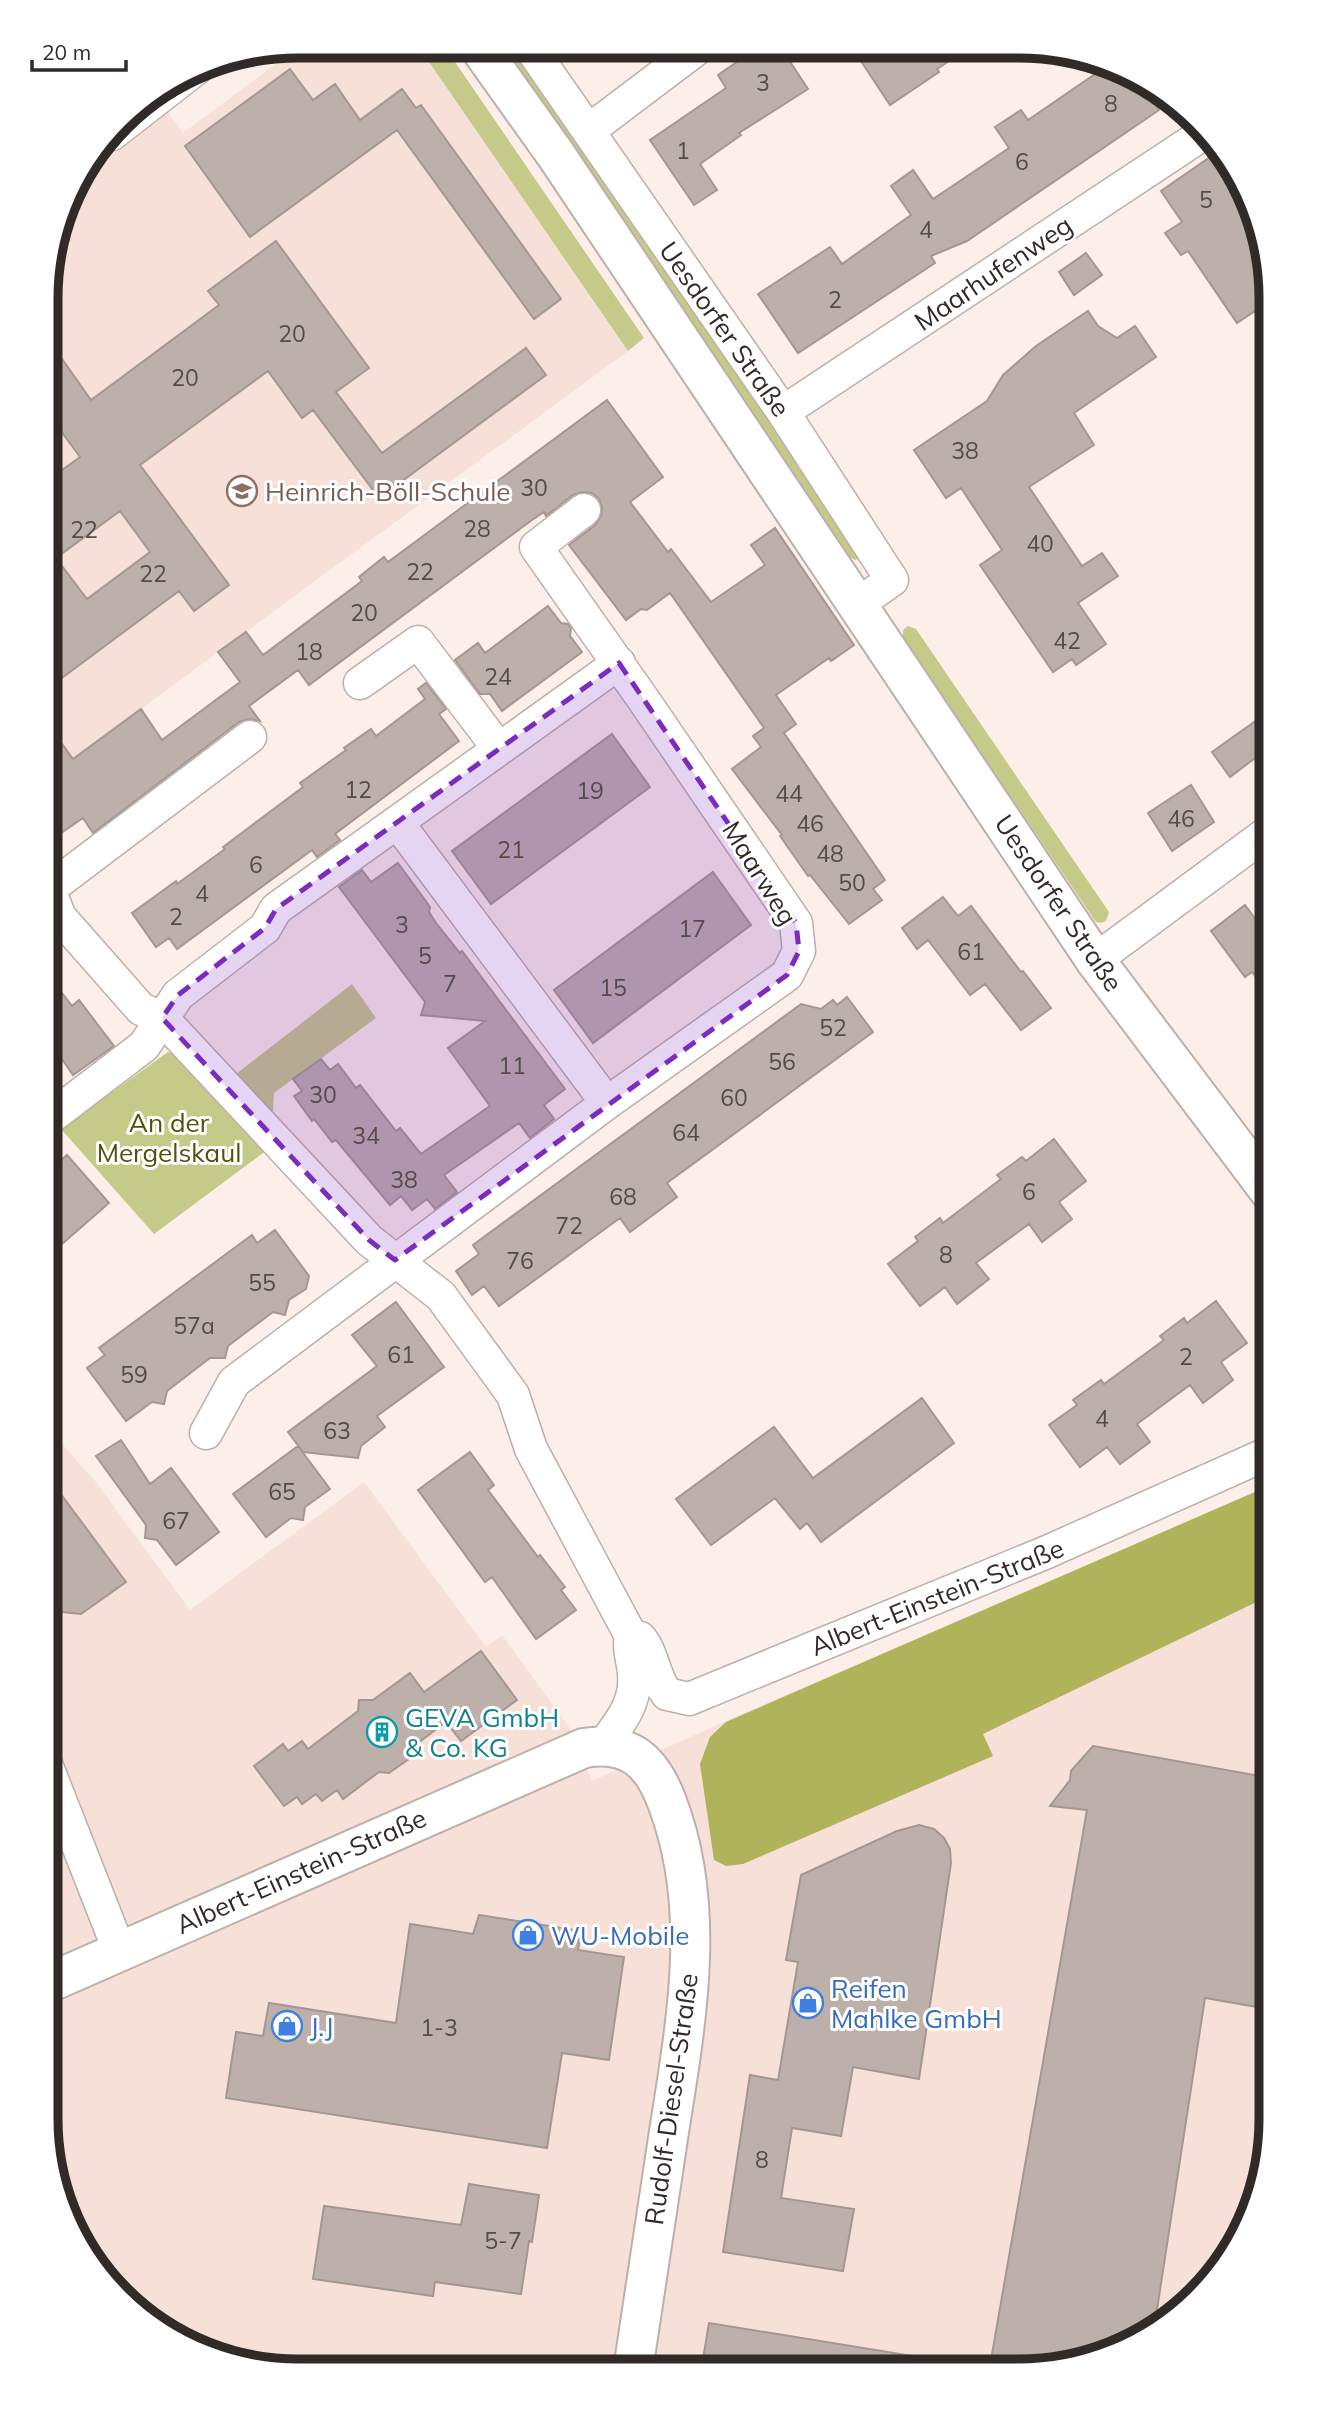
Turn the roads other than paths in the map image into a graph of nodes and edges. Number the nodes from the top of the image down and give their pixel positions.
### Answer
1 (487, 58) edge
2 (538, 58) edge
3 (685, 58) edge
4 (588, 131) junction
5 (1198, 138) edge
6 (783, 412) junction
7 (584, 510) dead end
8 (858, 604) junction
9 (619, 663) junction
10 (360, 683) dead end
11 (250, 737) dead end
12 (499, 750) junction
13 (397, 822) junction
14 (1259, 839) edge
15 (58, 883) edge
16 (58, 912) edge
17 (1095, 960) junction
18 (162, 1018) junction
19 (607, 1103) junction
20 (58, 1112) edge
21 (1259, 1177) edge
22 (396, 1261) junction
23 (206, 1433) dead end
24 (1259, 1457) edge
25 (631, 1636) junction
26 (604, 1744) junction
27 (58, 1794) edge
28 (120, 1950) junction
29 (58, 1978) edge
30 (635, 2359) edge

1 - 8 street, Uesdorfer Straße
2 - 4 street, Uesdorfer Straße
3 - 4 street
4 - 6 street, Uesdorfer Straße
5 - 6 street, Maarhufenweg
6 - 8 street, Uesdorfer Straße
7 - 9 street, Maarweg
8 - 17 street, Uesdorfer Straße
9 - 12 street
9 - 19 street, Maarweg
10 - 12 street
11 - 15 street
12 - 13 street
13 - 18 street
13 - 19 street
14 - 17 street
16 - 18 street
17 - 21 street, Uesdorfer Straße
18 - 20 street
18 - 22 street
19 - 22 street, Maarweg
22 - 23 street
22 - 25 street
24 - 25 street, Albert-Einstein-Straße
25 - 26 street
26 - 28 street, Albert-Einstein-Straße
26 - 30 street, Rudolf-Diesel-Straße
27 - 28 street
28 - 29 street, Albert-Einstein-Straße

